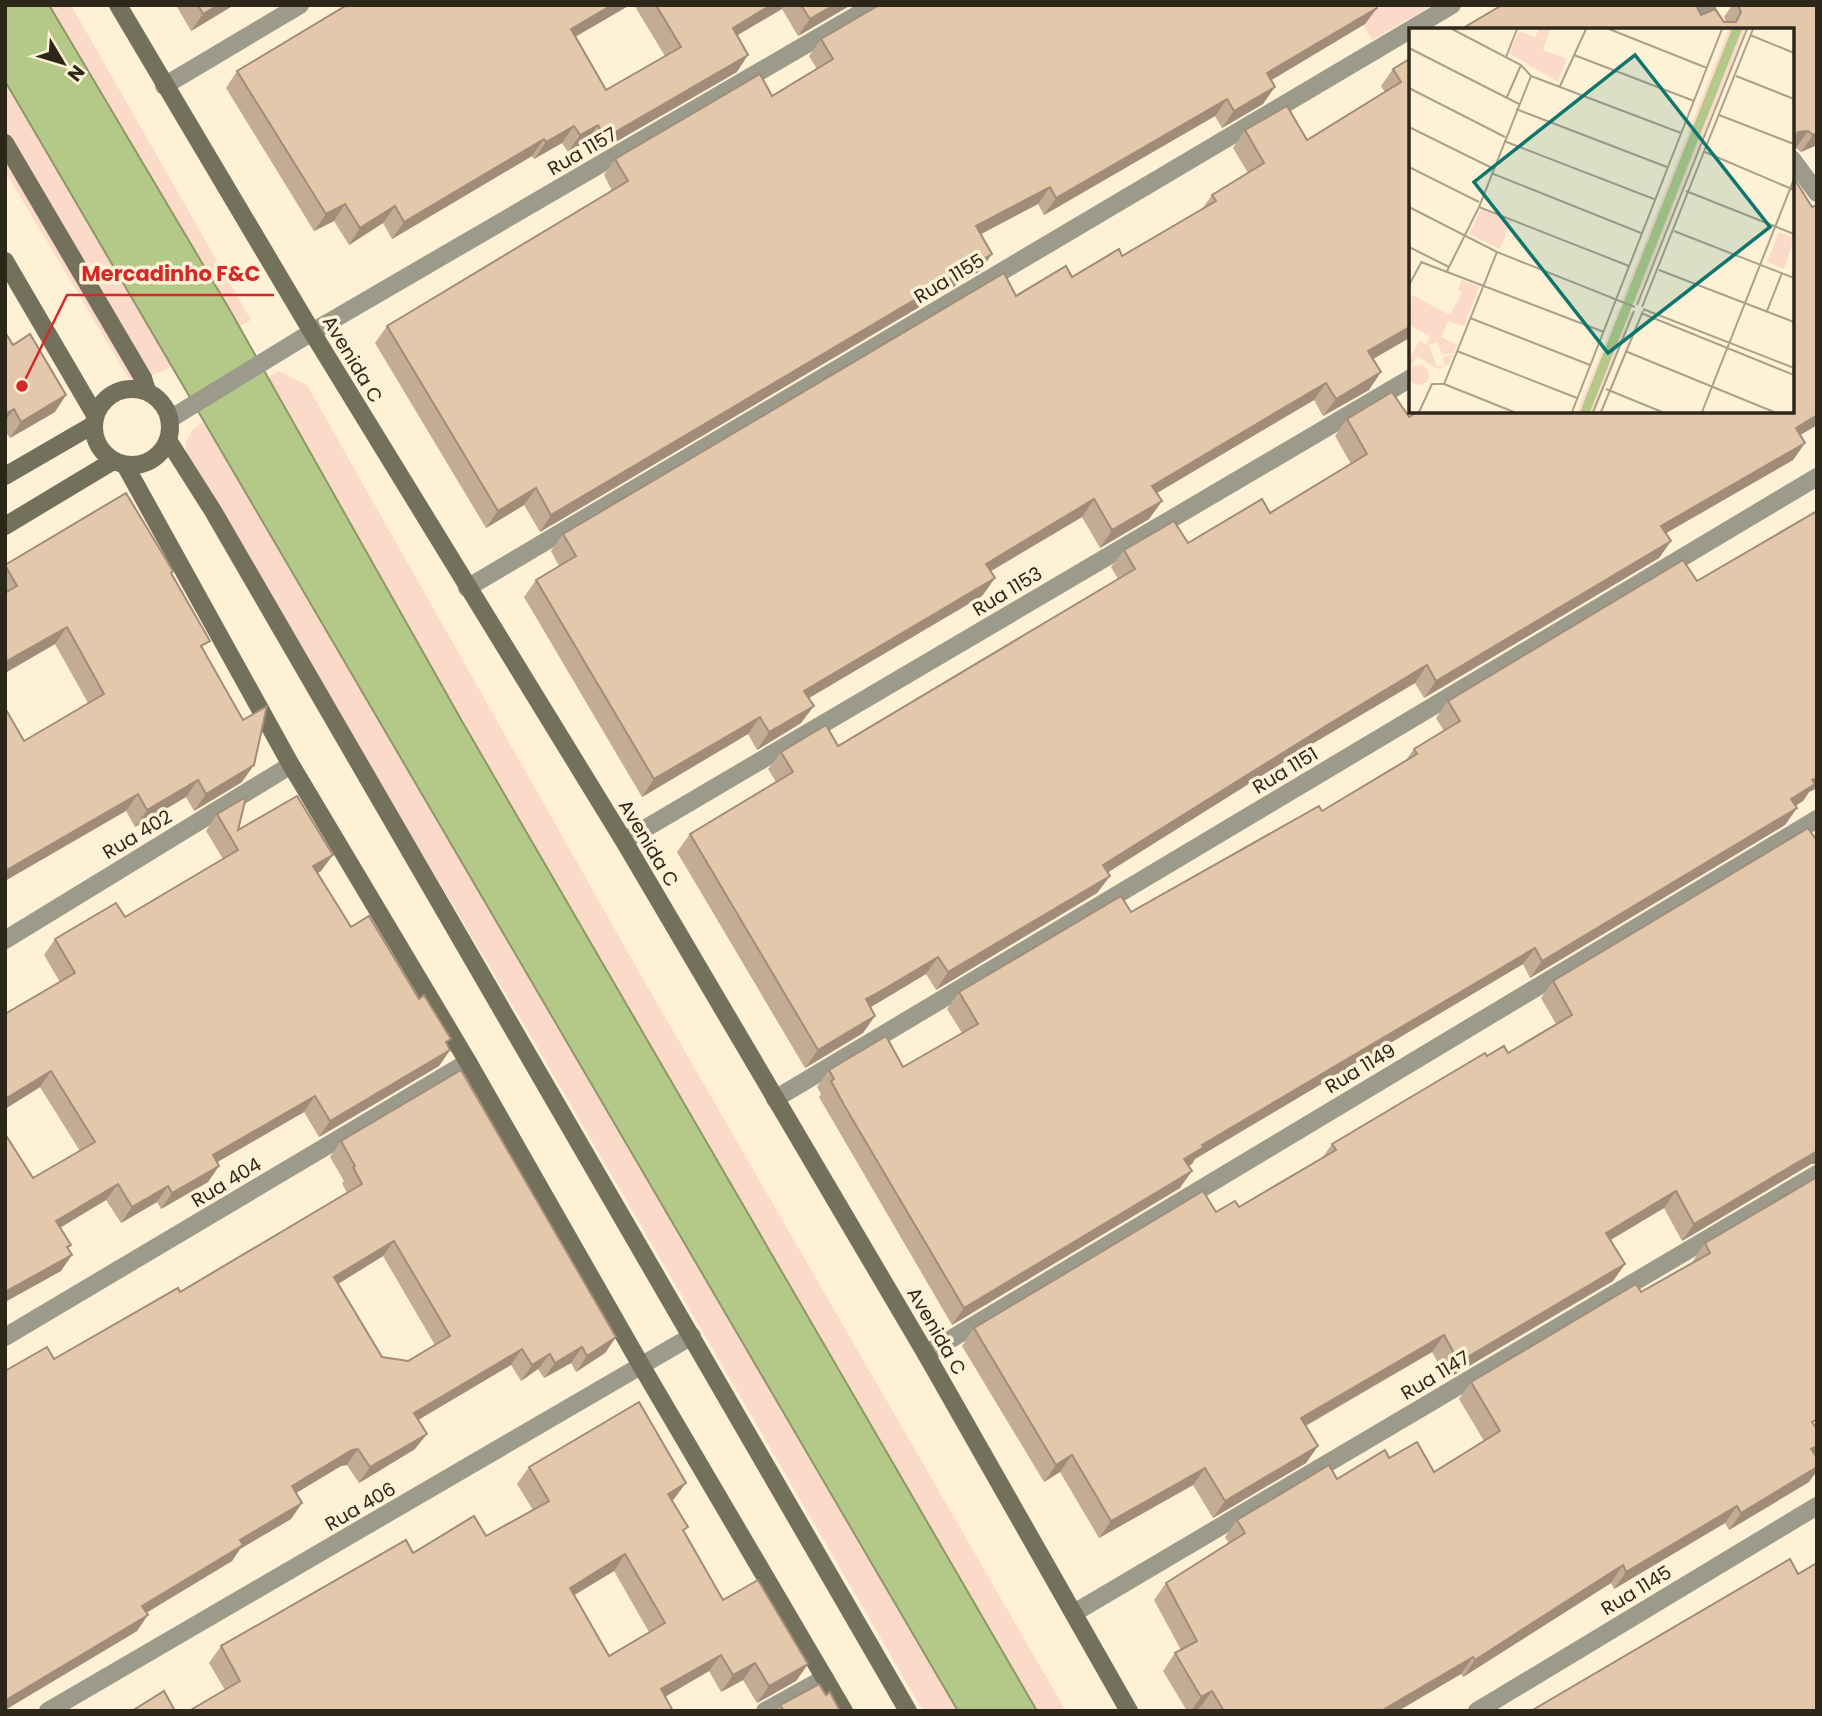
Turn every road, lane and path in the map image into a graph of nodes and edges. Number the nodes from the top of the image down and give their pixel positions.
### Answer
1 (118, 5) edge
2 (300, 5) edge
3 (874, 5) edge
4 (1452, 5) edge
5 (1704, 5) edge
6 (1413, 28) edge
7 (1717, 28) edge
8 (1409, 30) edge
9 (164, 86) junction
10 (5, 143) edge
11 (1794, 162) edge
12 (1816, 191) edge
13 (5, 261) edge
14 (312, 332) junction
15 (1409, 379) edge
16 (147, 391) junction
17 (170, 419) junction
18 (94, 420) junction
19 (168, 440) junction
20 (119, 463) junction
21 (5, 476) edge
22 (1817, 477) edge
23 (5, 526) edge
24 (467, 588) junction
25 (291, 765) junction
26 (1817, 819) edge
27 (624, 841) junction
28 (5, 940) edge
29 (468, 1062) junction
30 (775, 1099) junction
31 (1817, 1174) edge
32 (692, 1336) junction
33 (5, 1337) edge
34 (926, 1354) junction
35 (642, 1367) junction
36 (1817, 1506) edge
37 (1074, 1613) junction
38 (825, 1678) junction
39 (48, 1711) edge
40 (765, 1711) edge
41 (844, 1711) edge
42 (908, 1711) edge
43 (1129, 1711) edge
44 (1477, 1711) edge

1 - 9 street, Avenida C
2 - 9 street
3 - 14 street, Rua 1157
4 - 6 street, Rua 1155
5 - 7 street
8 - 24 street, Rua 1155
9 - 14 street, Avenida C
10 - 16 street
11 - 12 street
13 - 18 street
14 - 17 street, Rua 1157
14 - 24 street, Avenida C
15 - 27 street, Rua 1153
16 - 17 street
16 - 18 street
17 - 19 street
18 - 20 street
18 - 21 street
19 - 20 street
19 - 32 street
20 - 23 street
20 - 25 street
22 - 30 street, Rua 1151
24 - 27 street, Avenida C
25 - 28 street, Rua 402
25 - 29 street
26 - 34 street, Rua 1149
27 - 30 street, Avenida C
29 - 33 street, Rua 404
29 - 35 street
30 - 34 street, Avenida C
31 - 37 street, Rua 1147
32 - 35 street, Rua 406
32 - 42 street
34 - 37 street, Avenida C
35 - 38 street
35 - 39 street, Rua 406
36 - 44 street, Rua 1145
37 - 43 street, Avenida C
38 - 40 street
38 - 41 street

